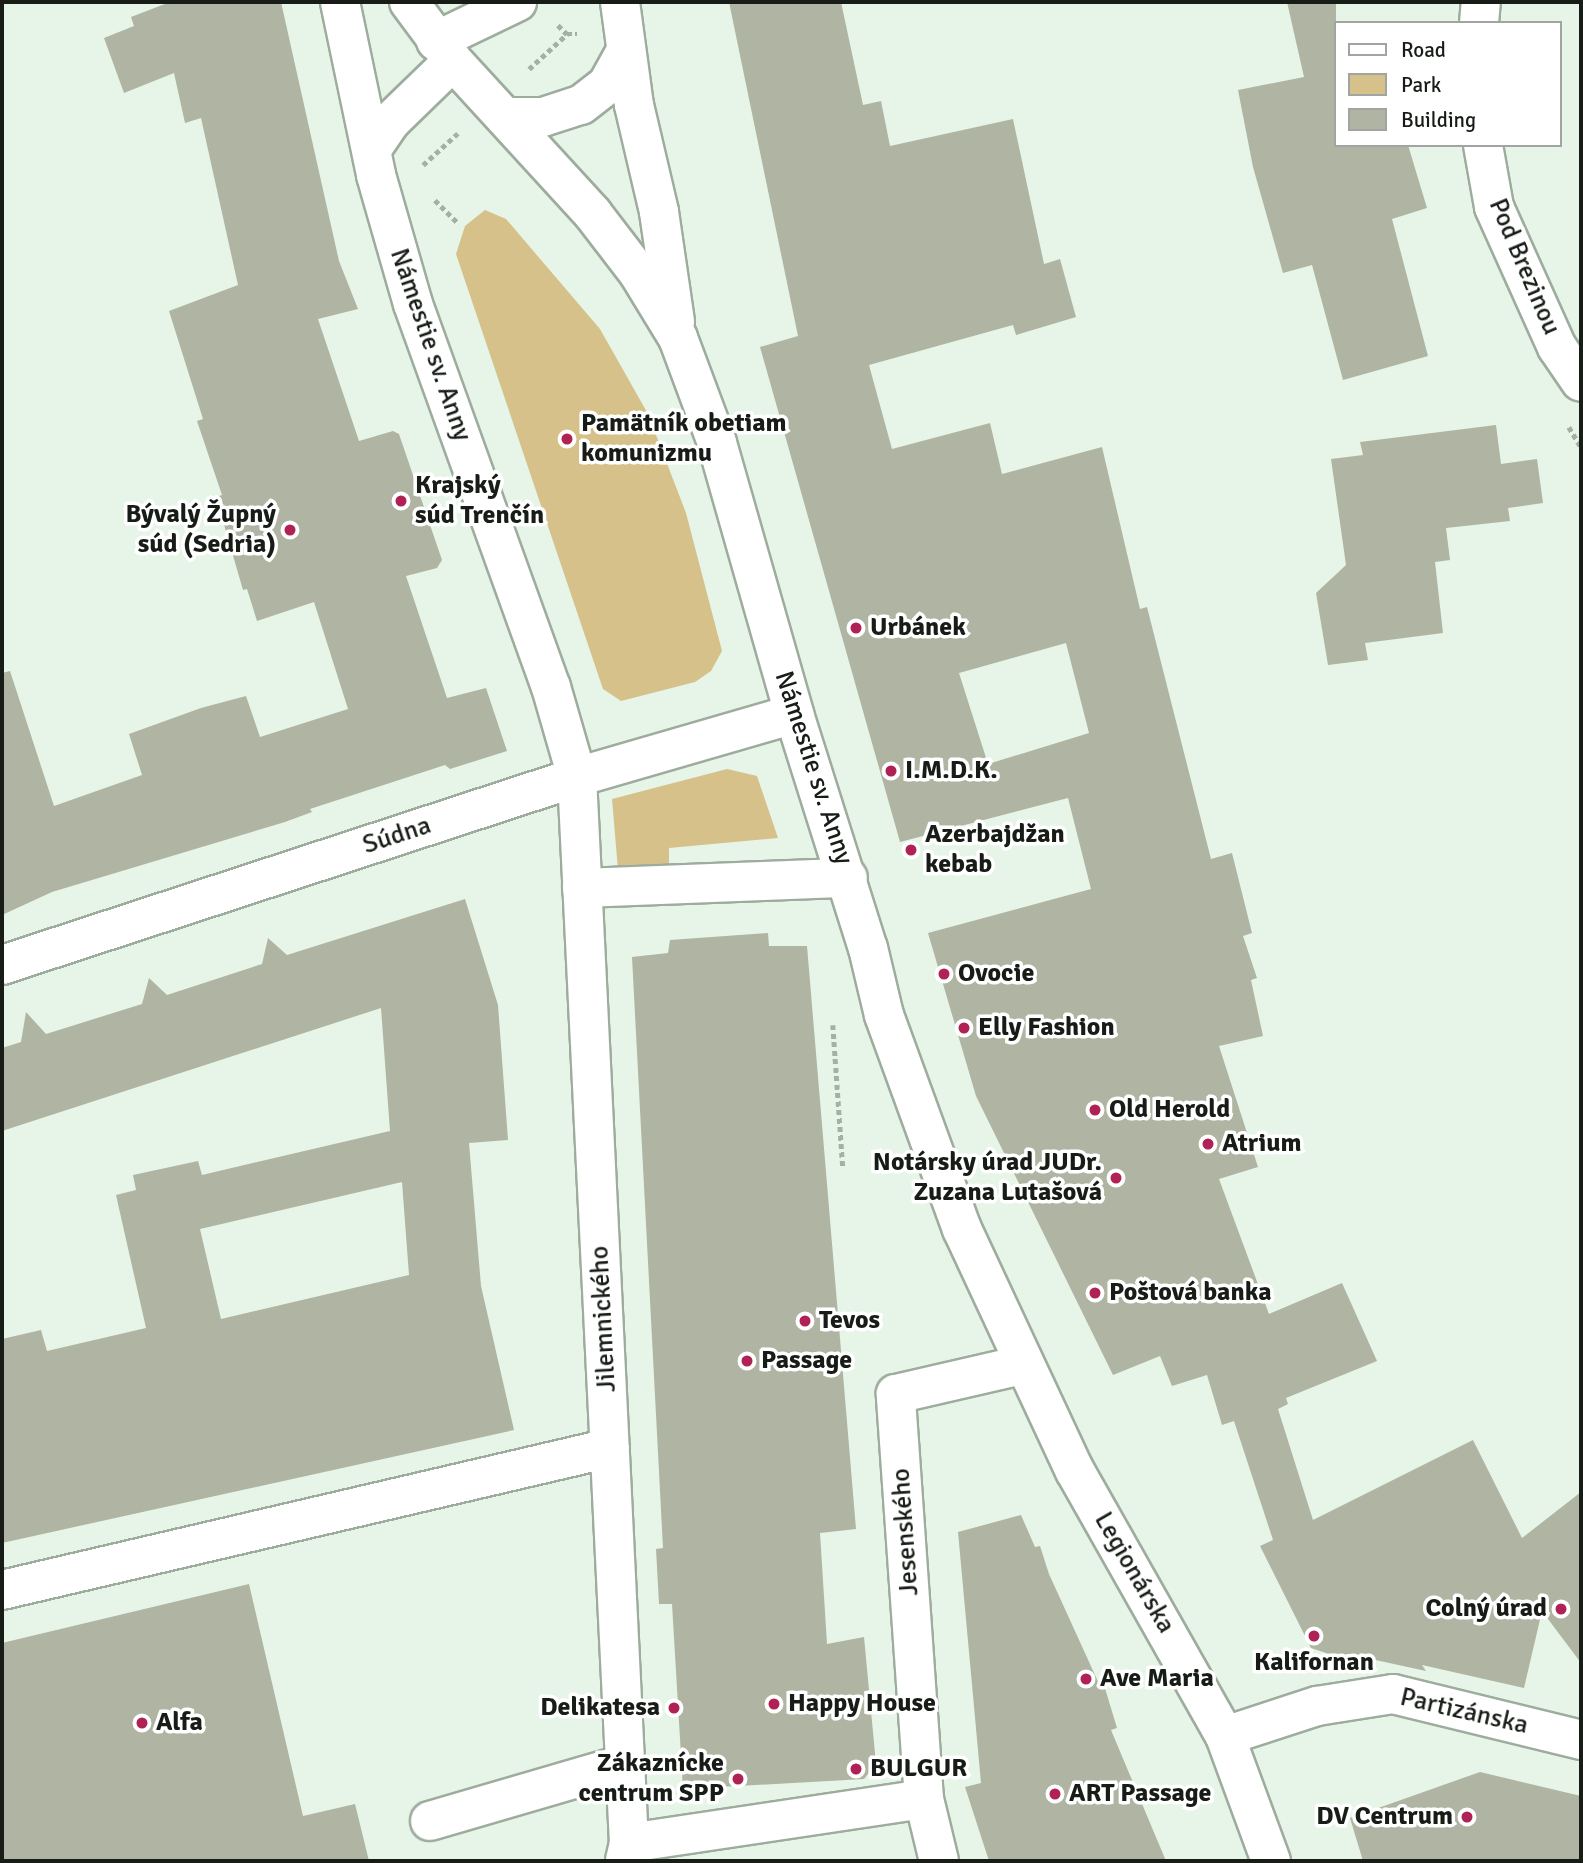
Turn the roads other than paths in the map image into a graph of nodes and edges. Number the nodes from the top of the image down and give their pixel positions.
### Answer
1 (340, 2) edge
2 (409, 2) edge
3 (517, 2) edge
4 (620, 2) edge
5 (1481, 2) edge
6 (1479, 21) edge
7 (444, 51) junction
8 (625, 52) junction
9 (505, 117) junction
10 (1483, 147) edge
11 (372, 149) junction
12 (678, 338) junction
13 (1581, 382) edge
14 (794, 714) junction
15 (577, 777) junction
16 (848, 878) junction
17 (582, 888) junction
18 (2, 965) edge
19 (1022, 1365) junction
20 (610, 1448) junction
21 (2, 1590) edge
22 (1225, 1736) junction
23 (1581, 1740) edge
24 (625, 1764) junction
25 (924, 1799) junction
26 (430, 1821) dead end
27 (627, 1852) edge
28 (939, 1861) edge
29 (1271, 1861) edge

1 - 11 street, Námestie sv. Anny
2 - 7 street, Námestie sv. Anny
3 - 7 street
4 - 8 street, Námestie sv. Anny
5 - 6 street
7 - 9 street, Námestie sv. Anny
7 - 11 street
8 - 9 street
8 - 12 street, Námestie sv. Anny
9 - 12 street, Námestie sv. Anny
10 - 13 street, Pod Brezinou
11 - 15 street, Námestie sv. Anny
12 - 14 street, Námestie sv. Anny
14 - 15 street, Súdna
14 - 16 street, Námestie sv. Anny
15 - 17 street, Jilemnického
15 - 18 street, Súdna
16 - 17 street, Námestie sv. Anny
16 - 19 street, Námestie sv. Anny
17 - 20 street, Jilemnického
19 - 22 street, Legionárska
19 - 25 street, Jesenského
20 - 21 street
20 - 24 street, Jilemnického
22 - 23 street, Partizánska
22 - 29 street, Legionárska
24 - 26 street
24 - 27 street, Jilemnického
25 - 27 street
25 - 28 street, Jesenského

